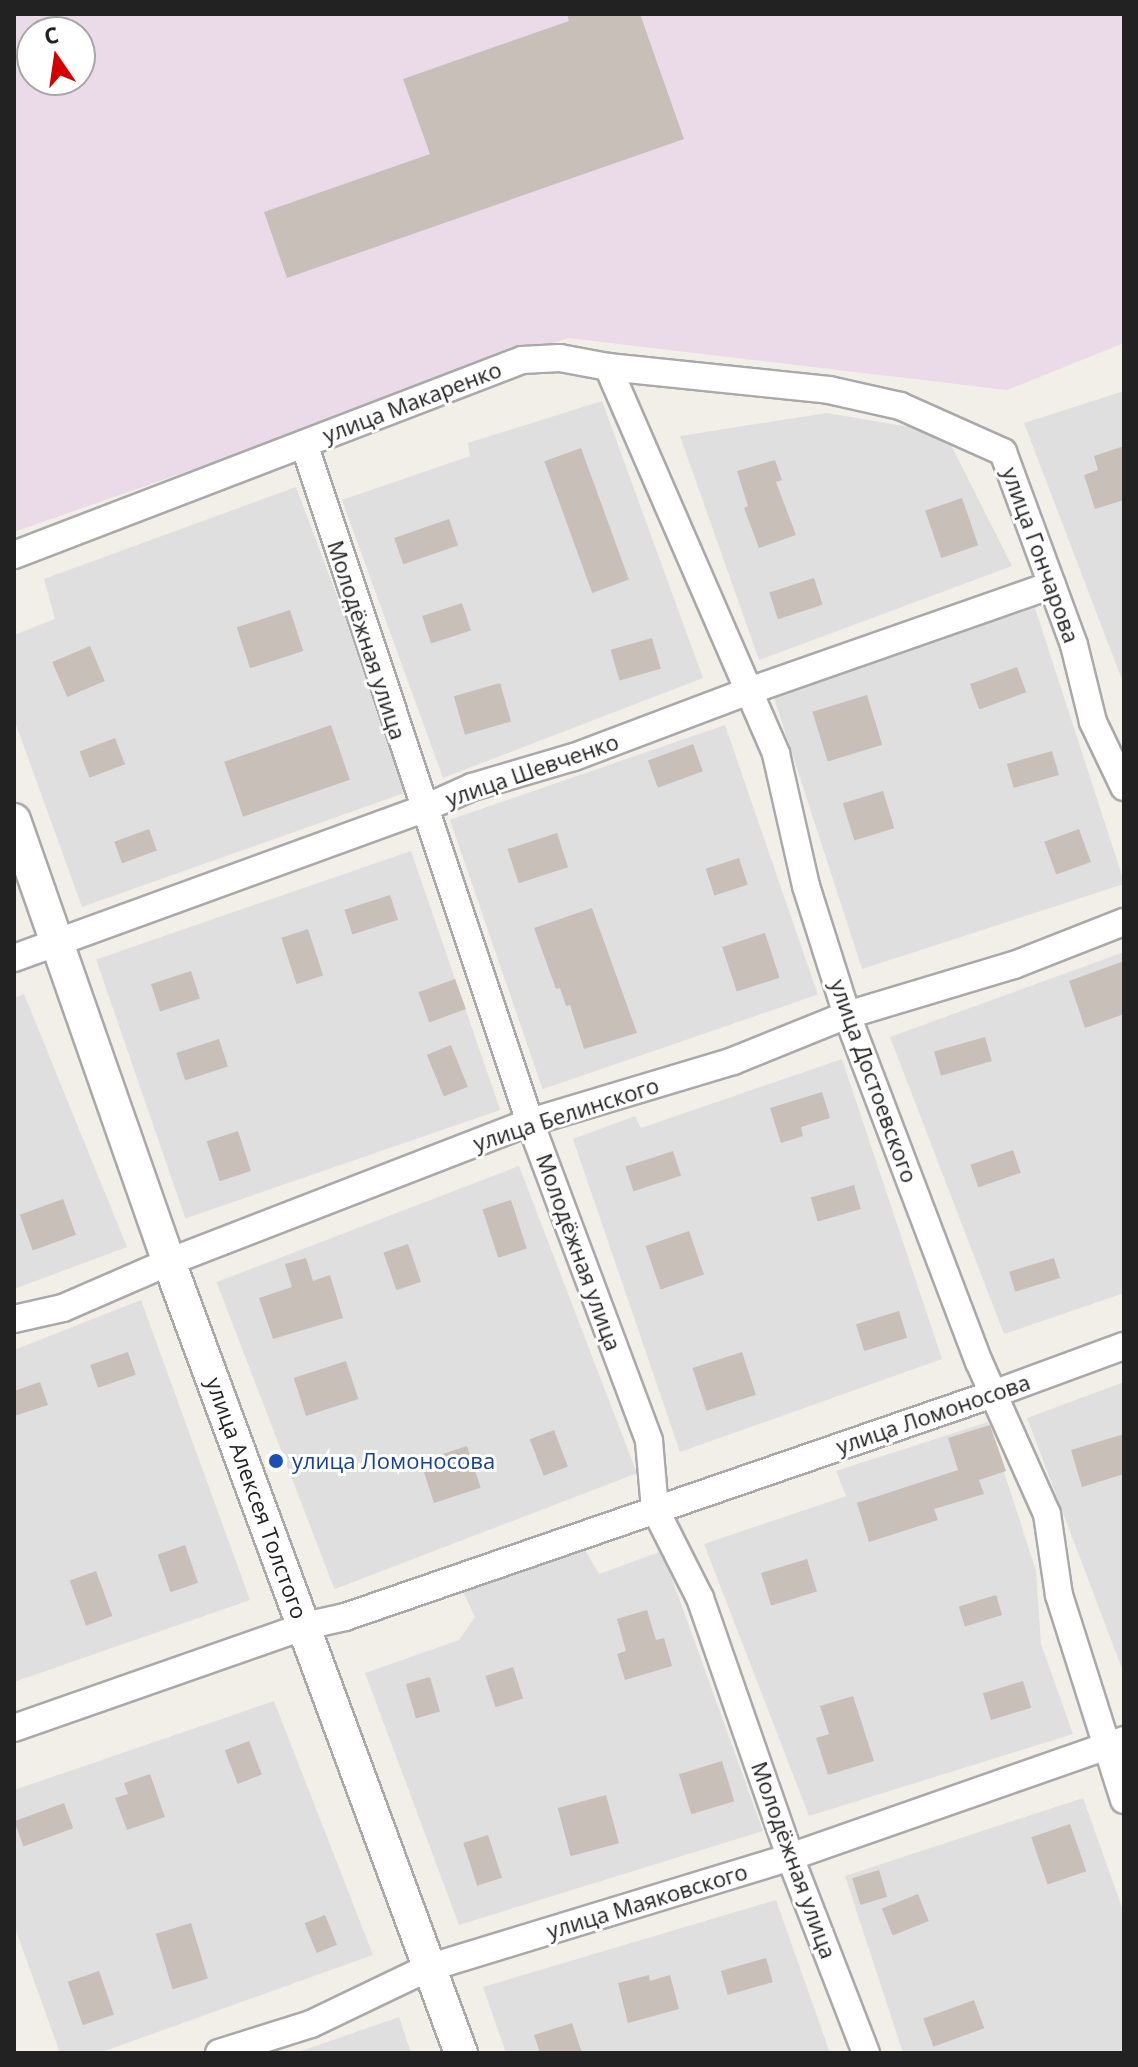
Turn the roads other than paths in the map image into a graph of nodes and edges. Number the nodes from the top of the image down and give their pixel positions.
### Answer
1 (608, 367) junction
2 (829, 390) joint
3 (304, 444) junction
4 (14, 555) edge
5 (1052, 585) junction
6 (749, 691) junction
7 (1124, 787) edge
8 (423, 809) junction
9 (14, 820) edge
10 (1124, 922) edge
11 (58, 941) junction
12 (14, 958) edge
13 (847, 1015) junction
14 (530, 1122) junction
15 (169, 1262) junction
16 (14, 1319) edge
17 (1124, 1346) edge
18 (996, 1393) junction
19 (655, 1509) junction
20 (305, 1626) junction
21 (14, 1728) edge
22 (1115, 1744) edge
23 (1124, 1800) edge
24 (790, 1857) junction
25 (428, 1968) junction
26 (219, 2053) edge
27 (461, 2053) edge
28 (866, 2053) edge

1 - 2 street, улица Макаренко
1 - 3 street, улица Макаренко
1 - 6 street, улица Достоевского
2 - 5 street, улица Гончарова
3 - 4 street, улица Макаренко
3 - 8 street, Молодёжная улица
5 - 6 street, улица Шевченко
5 - 7 street, улица Гончарова
6 - 8 street, улица Шевченко
6 - 13 street, улица Достоевского
8 - 11 street, улица Шевченко
8 - 14 street, Молодёжная улица
9 - 11 street, улица Алексея Толстого
10 - 13 street, улица Белинского
11 - 12 street, улица Шевченко
11 - 15 street, улица Алексея Толстого
13 - 14 street, улица Белинского
13 - 18 street, улица Достоевского
14 - 15 street, улица Белинского
14 - 19 street, Молодёжная улица
15 - 16 street, улица Белинского
15 - 20 street, улица Алексея Толстого
17 - 18 street, улица Ломоносова
18 - 19 street, улица Ломоносова
18 - 22 street, улица Достоевского
19 - 20 street, улица Ломоносова
19 - 24 street, Молодёжная улица
20 - 21 street, улица Ломоносова
20 - 25 street, улица Алексея Толстого
22 - 23 street, улица Достоевского
22 - 24 street, улица Маяковского
24 - 25 street, улица Маяковского
24 - 28 street, Молодёжная улица
25 - 26 street, улица Маяковского
25 - 27 street, улица Алексея Толстого

